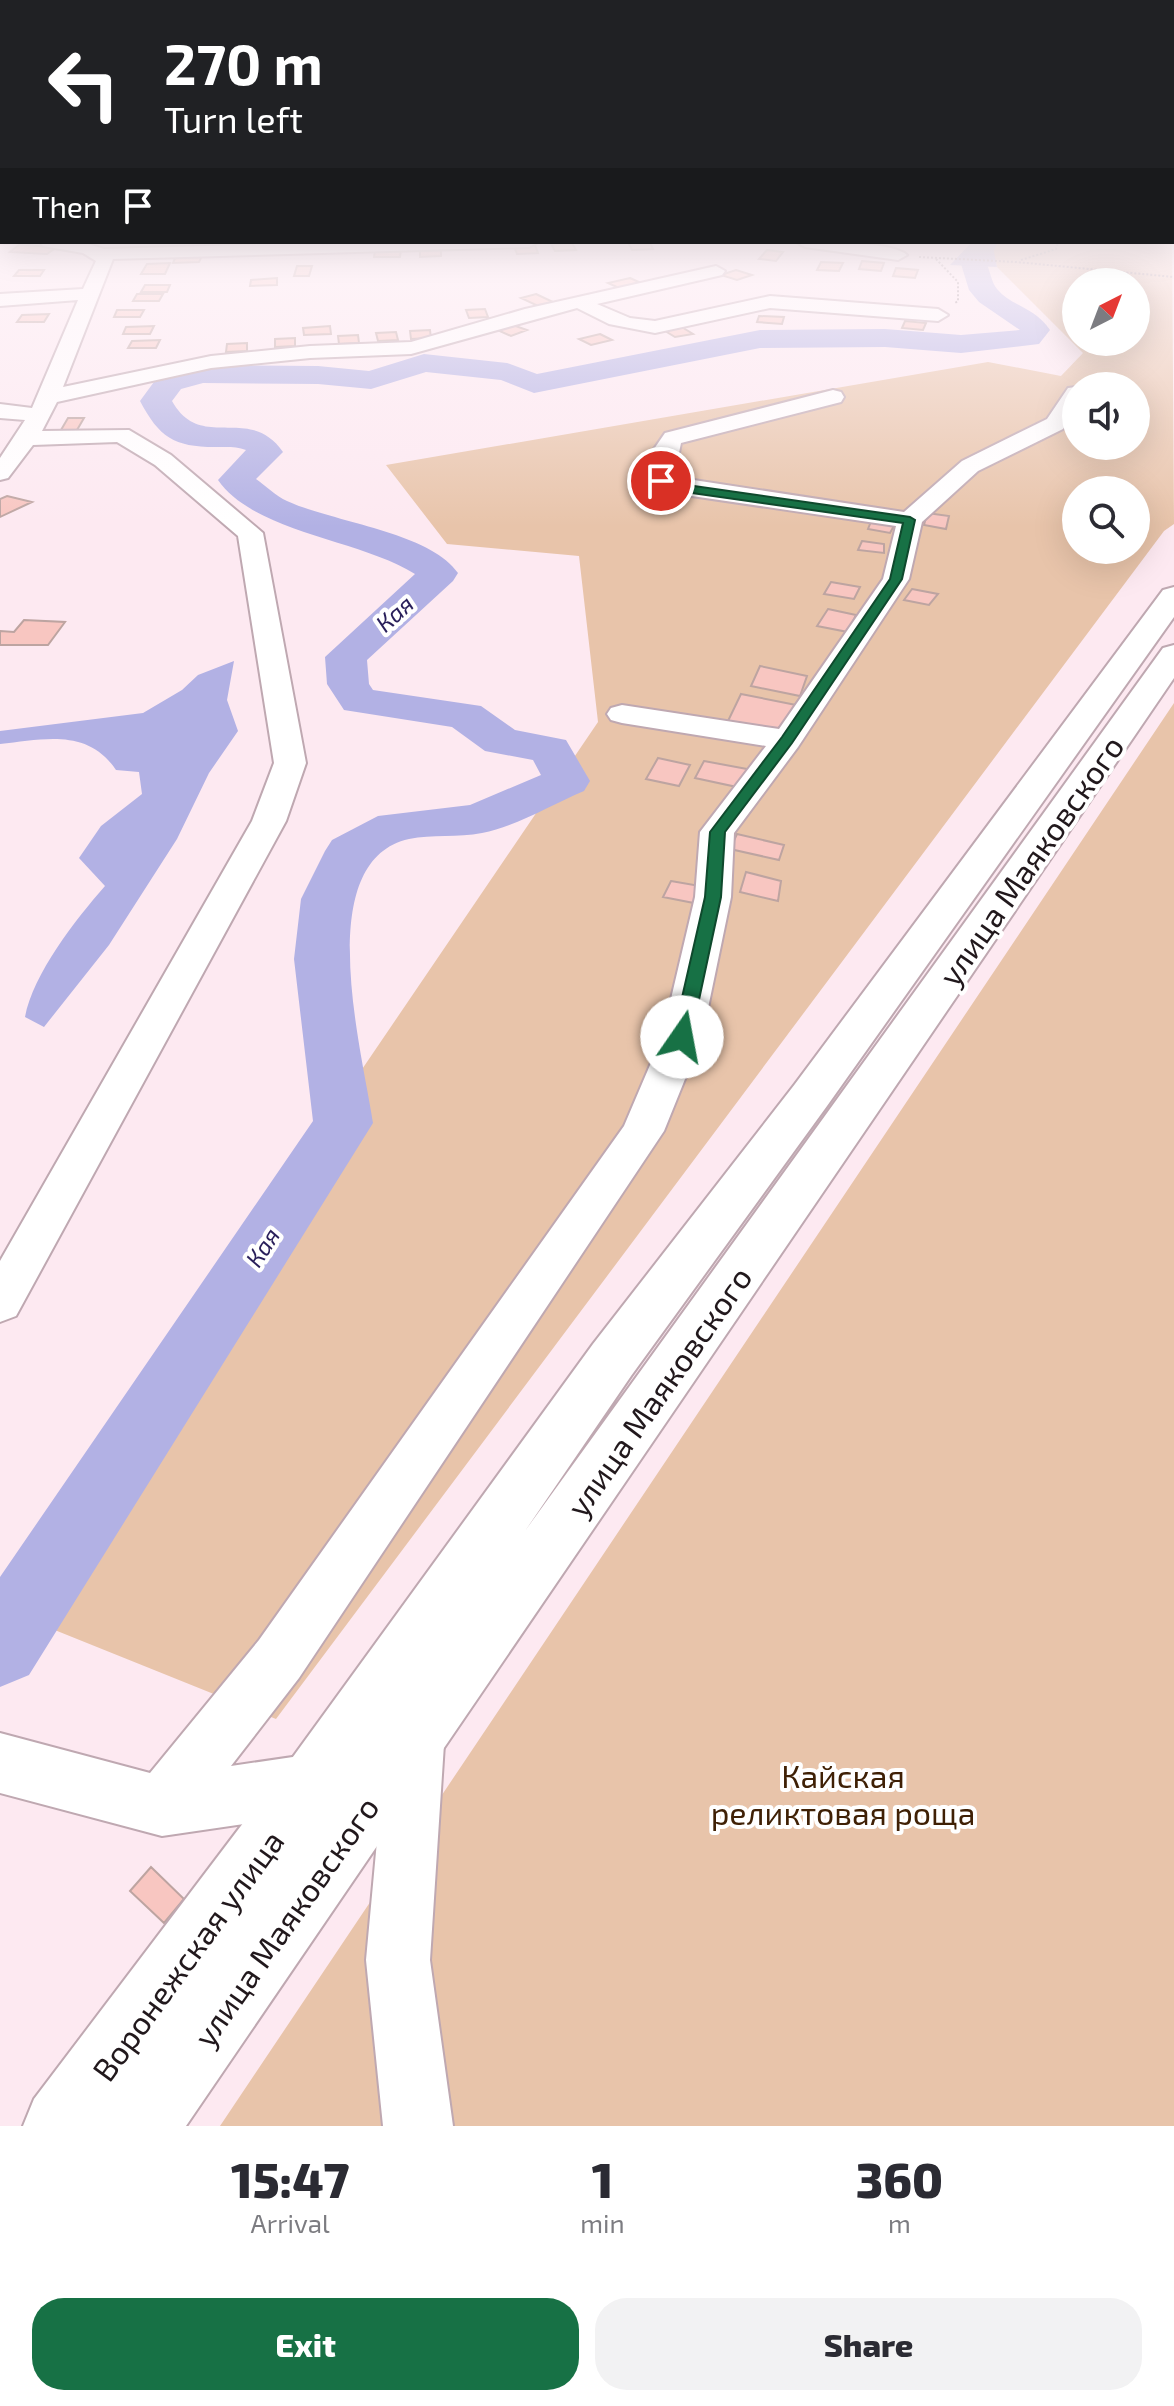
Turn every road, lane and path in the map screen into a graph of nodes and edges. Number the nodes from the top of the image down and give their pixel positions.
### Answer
1 (74, 329) edge
2 (480, 329) edge
3 (68, 343) junction
4 (88, 355) dead end
5 (111, 362) dead end
6 (172, 368) junction
7 (833, 397) dead end
8 (0, 411) edge
9 (1062, 414) edge
10 (37, 417) junction
11 (0, 473) edge
12 (910, 520) junction
13 (1174, 596) edge
14 (1174, 655) edge
15 (622, 714) dead end
16 (787, 740) junction
17 (0, 1303) edge
18 (416, 1736) junction
19 (25, 1771) edge
20 (313, 1784) junction
21 (162, 1806) junction
22 (61, 2126) edge
23 (141, 2126) edge
24 (418, 2126) edge

1 - 3 street
2 - 6 street
3 - 4 street
3 - 10 street
5 - 6 street
6 - 10 street
7 - 12 street
8 - 10 street
9 - 12 street
10 - 11 street
10 - 17 street
12 - 16 street
13 - 20 main road, улица Маяковского
14 - 18 main road, улица Маяковского
15 - 16 street
16 - 21 street
18 - 23 main road, улица Маяковского
18 - 24 street
19 - 21 street
20 - 21 street
20 - 22 main road, Воронежская улица

